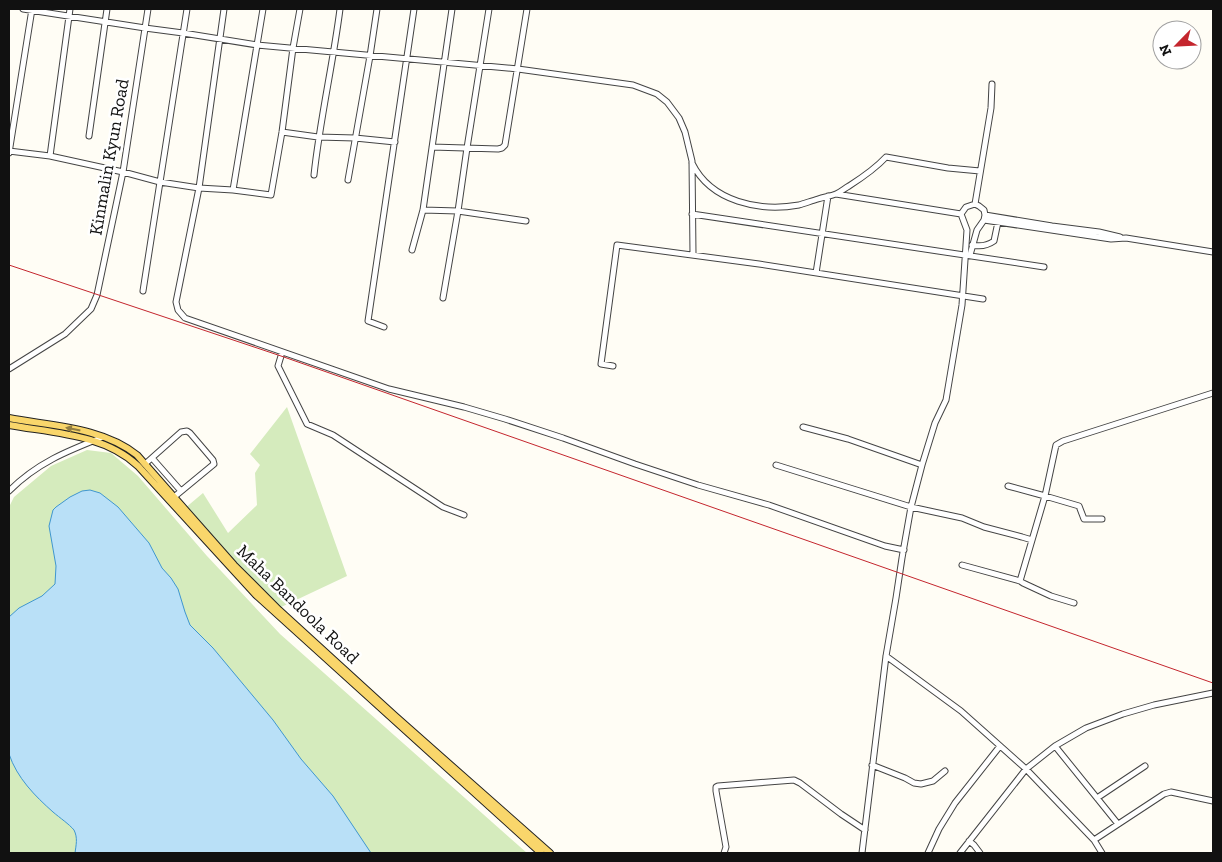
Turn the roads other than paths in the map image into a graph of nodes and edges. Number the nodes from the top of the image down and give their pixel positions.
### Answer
1 (23, 9) edge
2 (32, 9) edge
3 (70, 9) edge
4 (107, 9) edge
5 (148, 9) edge
6 (187, 9) edge
7 (224, 9) edge
8 (263, 9) edge
9 (300, 9) edge
10 (340, 9) edge
11 (377, 9) edge
12 (414, 9) edge
13 (452, 9) edge
14 (489, 9) edge
15 (527, 9) edge
16 (69, 16) junction
17 (105, 22) junction
18 (144, 28) junction
19 (183, 32) junction
20 (220, 39) junction
21 (257, 45) junction
22 (293, 48) junction
23 (334, 52) junction
24 (370, 56) junction
25 (406, 59) junction
26 (444, 63) junction
27 (480, 66) junction
28 (518, 69) junction
29 (992, 84) dead end
30 (282, 132) junction
31 (88, 136) dead end
32 (318, 136) junction
33 (355, 138) junction
34 (395, 142) junction
35 (432, 147) junction
36 (467, 148) junction
37 (9, 152) edge
38 (50, 156) junction
39 (692, 161) junction
40 (980, 171) junction
41 (123, 172) junction
42 (314, 175) dead end
43 (348, 180) dead end
44 (160, 182) junction
45 (199, 188) junction
46 (233, 190) junction
47 (836, 194) junction
48 (828, 196) junction
49 (974, 204) junction
50 (424, 210) junction
51 (458, 211) junction
52 (692, 214) junction
53 (961, 214) junction
54 (984, 218) junction
55 (526, 221) dead end
56 (998, 222) junction
57 (822, 233) junction
58 (1126, 238) junction
59 (972, 245) junction
60 (412, 250) dead end
61 (1213, 252) edge
62 (693, 254) junction
63 (967, 255) junction
64 (1044, 267) dead end
65 (816, 273) junction
66 (143, 292) dead end
67 (962, 296) junction
68 (442, 298) dead end
69 (983, 299) dead end
70 (384, 327) dead end
71 (281, 356) dead end
72 (613, 366) dead end
73 (9, 369) edge
74 (1213, 394) edge
75 (9, 418) edge
76 (9, 426) edge
77 (803, 427) dead end
78 (103, 437) junction
79 (93, 441) junction
80 (152, 458) junction
81 (145, 464) junction
82 (776, 465) dead end
83 (922, 465) junction
84 (1008, 486) dead end
85 (9, 491) edge
86 (182, 491) junction
87 (1045, 496) junction
88 (174, 497) junction
89 (911, 507) junction
90 (464, 515) dead end
91 (1102, 519) dead end
92 (1032, 540) junction
93 (904, 550) junction
94 (962, 565) dead end
95 (1020, 581) junction
96 (1074, 603) dead end
97 (886, 656) junction
98 (1213, 693) edge
99 (1000, 746) junction
100 (1055, 746) junction
101 (872, 765) junction
102 (1145, 766) dead end
103 (1026, 769) junction
104 (945, 771) dead end
105 (1097, 798) junction
106 (1213, 801) edge
107 (1118, 824) junction
108 (865, 830) junction
109 (1094, 840) junction
110 (969, 841) junction
111 (540, 853) edge
112 (550, 853) edge
113 (724, 853) edge
114 (862, 853) edge
115 (928, 853) edge
116 (960, 853) edge
117 (980, 853) edge
118 (1102, 853) edge

1 - 2 street
2 - 16 street
2 - 37 street
3 - 16 street
4 - 17 street
5 - 18 street, Kinmalin Kyun Road
6 - 19 street
7 - 20 street
8 - 21 street
9 - 22 street
10 - 23 street
11 - 24 street
12 - 25 street
13 - 26 street
14 - 27 street
15 - 28 street
16 - 17 street
16 - 38 street
17 - 18 street
17 - 31 street
18 - 19 street
18 - 41 street, Kinmalin Kyun Road
19 - 20 street
19 - 44 street
20 - 21 street
20 - 45 street
21 - 22 street
21 - 46 street
22 - 23 street
22 - 30 street
23 - 24 street
23 - 32 street
24 - 25 street
24 - 33 street
25 - 26 street
25 - 34 street
26 - 27 street
26 - 35 street
27 - 28 street
27 - 36 street
28 - 36 street
28 - 39 street
29 - 40 street
30 - 32 street
30 - 46 street
32 - 33 street
32 - 42 street
33 - 34 street
33 - 43 street
34 - 70 street
35 - 36 street
35 - 50 street
36 - 51 street
37 - 38 street
38 - 41 street
39 - 48 street
39 - 52 street
40 - 47 street
40 - 49 street
41 - 44 street
41 - 73 street, Kinmalin Kyun Road
44 - 45 street
44 - 66 street
45 - 46 street
45 - 93 street
47 - 48 street
47 - 53 street
48 - 57 street
49 - 53 street
49 - 54 street
50 - 51 street
50 - 60 street
51 - 55 street
51 - 68 street
52 - 57 street
52 - 62 street
53 - 63 street
54 - 56 street
54 - 58 street
54 - 59 street
56 - 58 street
56 - 59 street
57 - 63 street
57 - 65 street
58 - 61 street
59 - 63 street
62 - 65 street
62 - 72 street
63 - 64 street
63 - 67 street
65 - 67 street
67 - 69 street
67 - 83 street
71 - 90 street
74 - 87 street
78 -> 75 main road, Maha Bandoola Road
76 - 79 main road, Maha Bandoola Road
77 - 83 street
78 - 79 street
78 - 81 main road, Maha Bandoola Road
79 - 85 street
79 - 111 main road, Maha Bandoola Road
80 - 81 street
80 - 86 street
80 - 86 street
81 - 88 main road, Maha Bandoola Road
82 - 89 street
83 - 89 street
84 - 87 street
86 - 88 street
87 - 91 street
87 - 92 street
88 - 112 main road, Maha Bandoola Road
89 - 92 street
89 - 93 street
92 - 95 street
93 - 97 street
94 - 95 street
95 - 96 street
97 - 99 street
97 - 101 street
98 - 100 street
99 - 103 street
99 - 115 street
100 - 103 street
100 - 105 street
101 - 104 street
101 - 108 street
102 - 105 street
103 - 109 street
103 - 110 street
105 - 107 street
106 - 107 street
107 - 109 street
108 - 113 street
108 - 114 street
109 - 118 street
110 - 116 street
110 - 117 street

